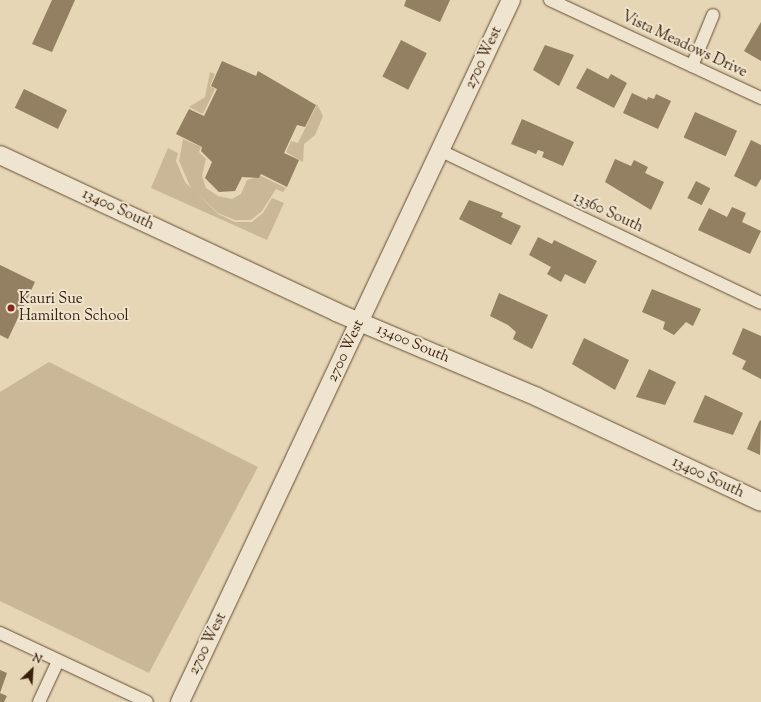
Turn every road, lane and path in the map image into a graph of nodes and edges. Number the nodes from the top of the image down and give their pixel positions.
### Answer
1 (511, 0) edge
2 (550, 0) edge
3 (714, 15) dead end
4 (692, 66) junction
5 (761, 98) edge
6 (440, 151) junction
7 (0, 155) edge
8 (761, 303) edge
9 (360, 322) junction
10 (761, 502) edge
11 (0, 633) edge
12 (58, 661) junction
13 (39, 702) edge
14 (147, 702) edge
15 (180, 702) edge

1 - 6 main road, 2700 West
2 - 4 street, Vista Meadows Drive
3 - 4 street
4 - 5 street, Vista Meadows Drive
6 - 8 street, 13360 South
6 - 9 main road, 2700 West
7 - 9 main road, 13400 South
9 - 10 main road, 13400 South
9 - 15 main road, 2700 West
11 - 12 street
12 - 13 street
12 - 14 street

